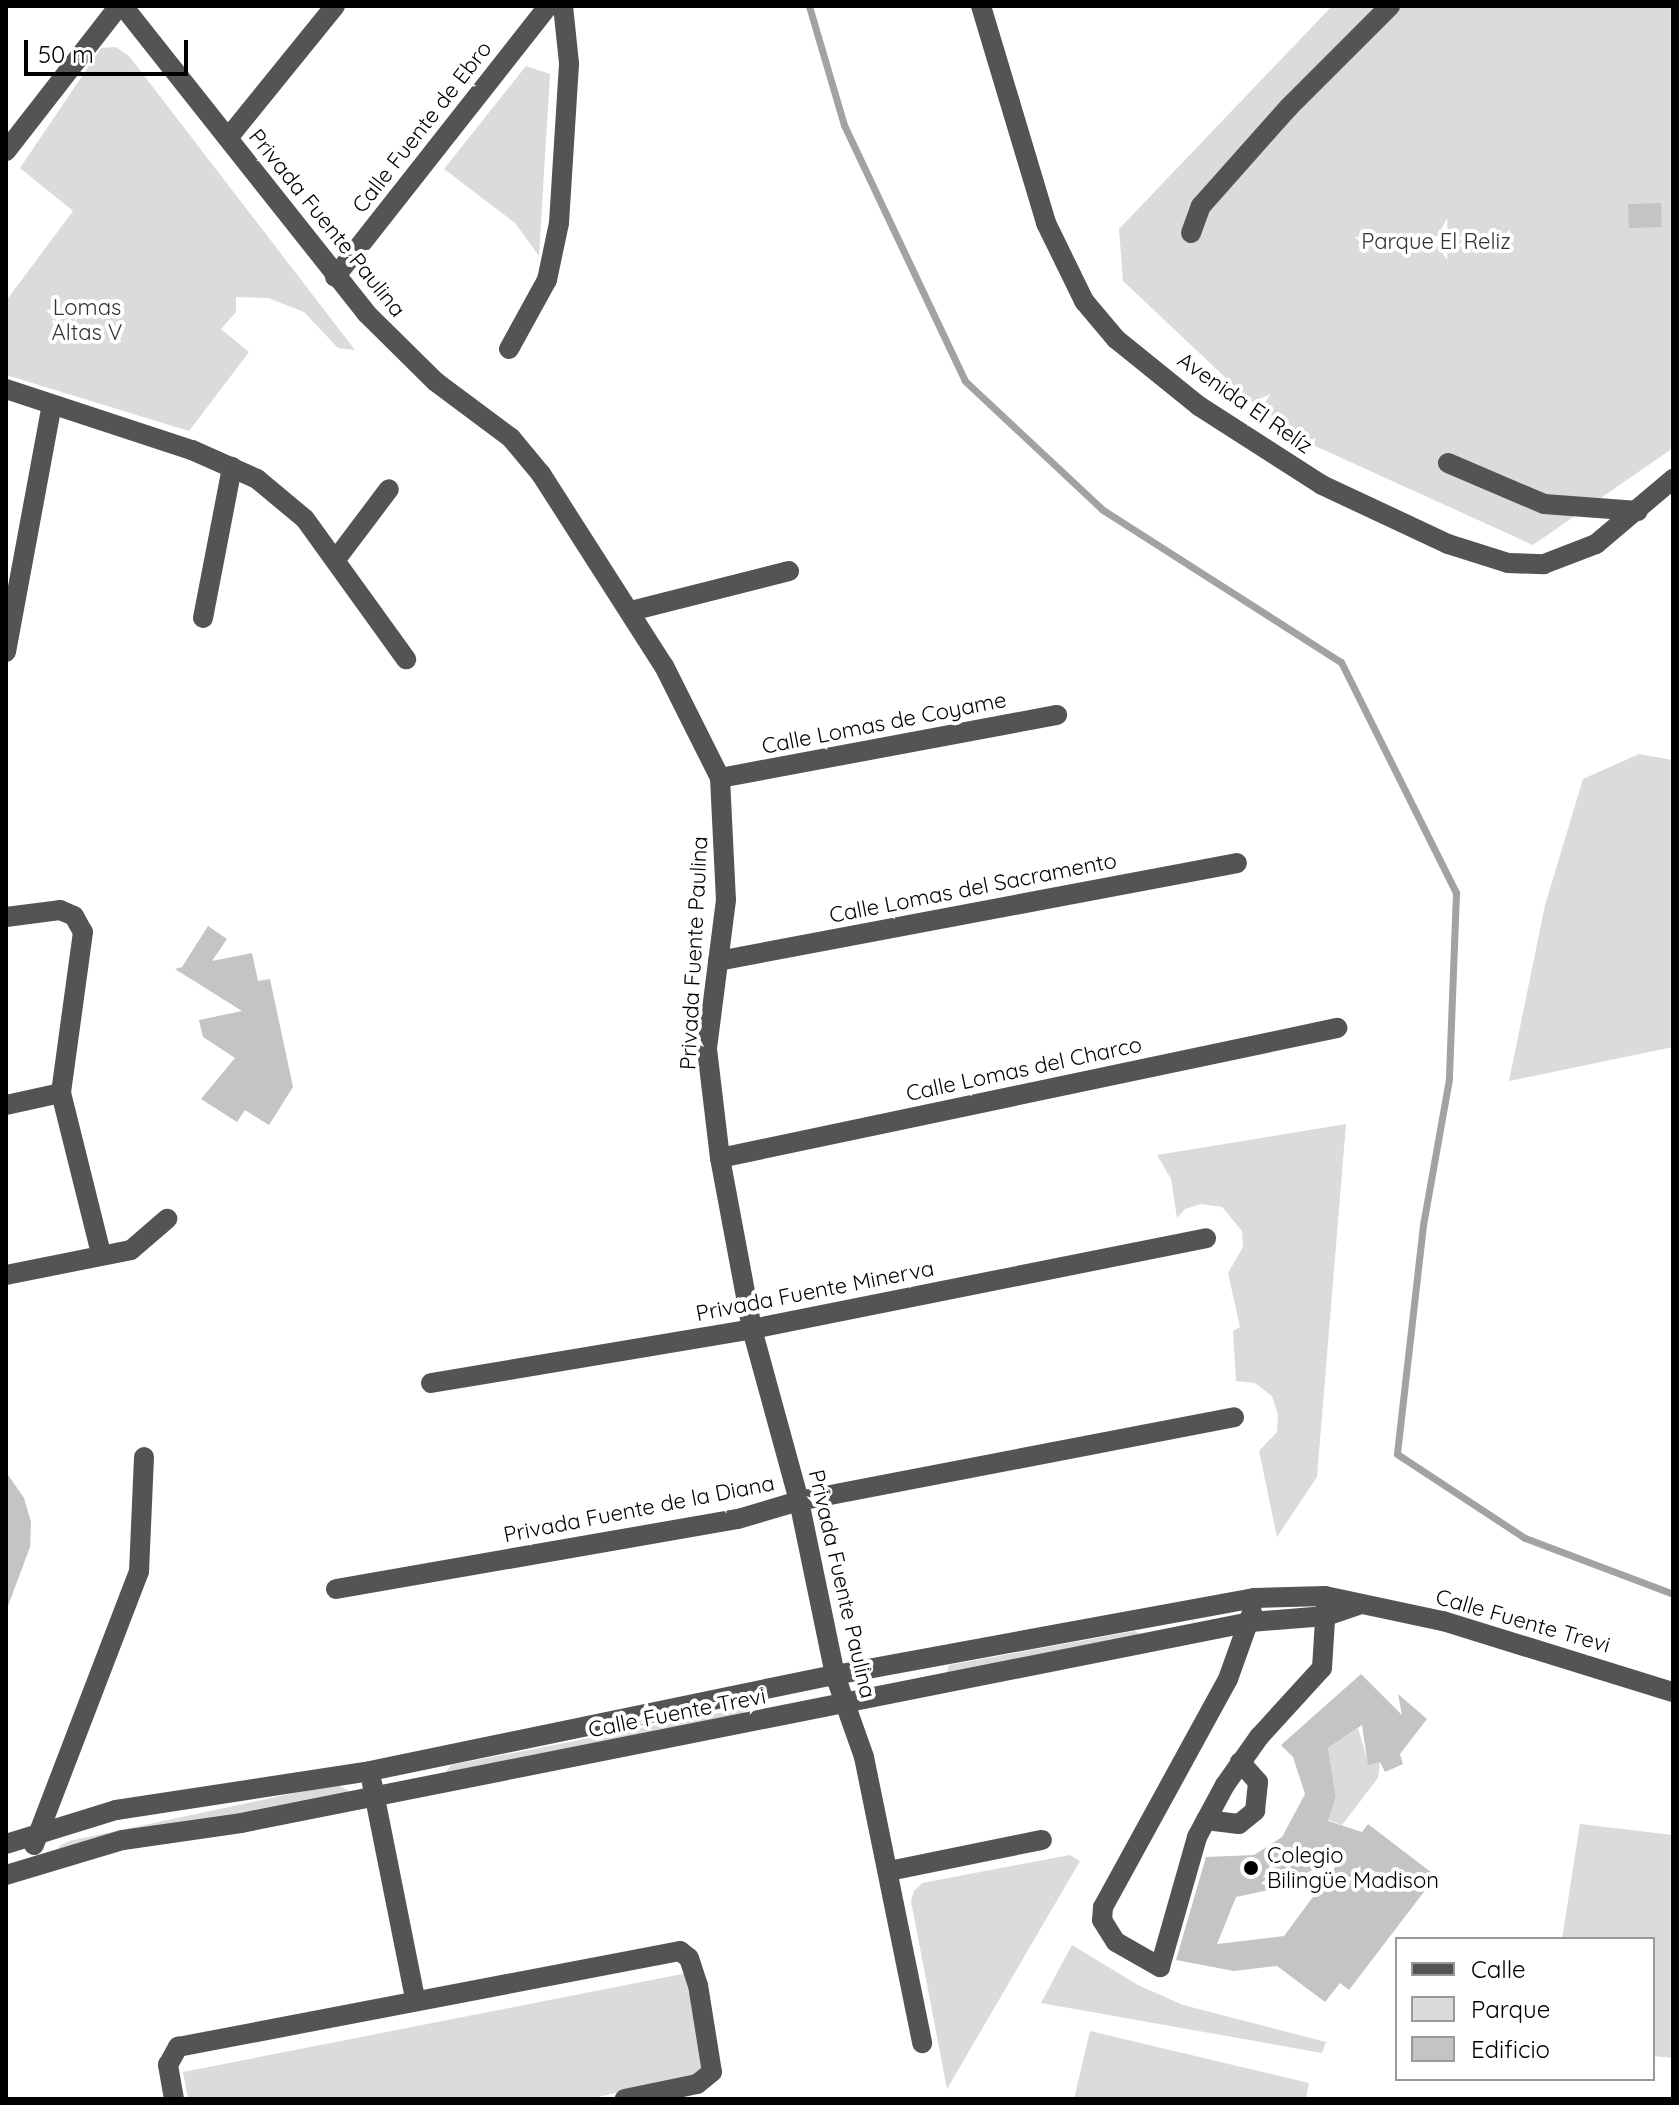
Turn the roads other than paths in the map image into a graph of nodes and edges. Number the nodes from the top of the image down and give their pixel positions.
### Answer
1 (121, 6) edge
2 (335, 6) edge
3 (548, 6) edge
4 (563, 6) edge
5 (981, 6) edge
6 (1390, 6) edge
7 (228, 138) junction
8 (6, 151) edge
9 (1191, 233) dead end
10 (335, 277) junction
11 (509, 349) dead end
12 (6, 389) edge
13 (52, 405) junction
14 (1448, 463) dead end
15 (232, 467) junction
16 (1673, 479) edge
17 (389, 489) dead end
18 (1638, 511) junction
19 (337, 558) junction
20 (789, 571) dead end
21 (631, 611) junction
22 (203, 618) dead end
23 (6, 652) edge
24 (406, 659) dead end
25 (1057, 715) dead end
26 (720, 778) junction
27 (1237, 863) dead end
28 (6, 917) edge
29 (718, 961) junction
30 (1337, 1028) dead end
31 (61, 1093) junction
32 (6, 1105) edge
33 (720, 1158) junction
34 (167, 1219) dead end
35 (1206, 1238) dead end
36 (101, 1254) junction
37 (6, 1275) edge
38 (752, 1329) junction
39 (431, 1383) dead end
40 (1234, 1417) dead end
41 (144, 1457) dead end
42 (799, 1501) junction
43 (336, 1589) dead end
44 (1254, 1598) junction
45 (1326, 1606) junction
46 (1251, 1622) junction
47 (835, 1675) junction
48 (1673, 1692) edge
49 (845, 1705) junction
50 (1240, 1762) junction
51 (370, 1771) junction
52 (374, 1796) junction
53 (1206, 1820) junction
54 (37, 1834) junction
55 (1042, 1840) dead end
56 (6, 1844) edge
57 (27, 1867) junction
58 (889, 1871) junction
59 (6, 1875) edge
60 (415, 1998) junction
61 (922, 2043) dead end
62 (174, 2099) edge
63 (625, 2099) edge

1 - 7 street, Privada Fuente Paulina
1 - 8 street
2 - 7 street
3 - 10 street, Calle Fuente de Ebro
4 - 11 street
5 - 18 street, Avenida El Relíz
6 - 9 street
7 - 10 street, Privada Fuente Paulina
10 - 21 street, Privada Fuente Paulina
12 - 13 street
13 - 15 street
13 - 23 street
14 - 18 street
15 - 19 street
15 - 22 street
16 - 18 street, Avenida El Relíz
17 - 19 street
19 - 24 street
20 - 21 street
21 - 26 street, Privada Fuente Paulina
25 - 26 street, Calle Lomas de Coyame
26 - 29 street, Privada Fuente Paulina
27 - 29 street, Calle Lomas del Sacramento
28 - 31 street
29 - 33 street, Privada Fuente Paulina
30 - 33 street, Calle Lomas del Charco
31 - 32 street
31 - 36 street
33 - 38 street, Privada Fuente Paulina
34 - 36 street
35 - 38 street, Privada Fuente Minerva
36 - 37 street
38 - 39 street, Privada Fuente Minerva
38 - 42 street, Privada Fuente Paulina
40 - 42 street, Privada Fuente de la Diana
41 - 54 street
42 - 43 street, Privada Fuente de la Diana
42 - 47 street, Privada Fuente Paulina
44 - 45 street, Calle Fuente Trevi
44 - 46 street
44 - 47 street, Calle Fuente Trevi
45 - 46 street, Calle Fuente Trevi
45 - 48 street, Calle Fuente Trevi
45 - 50 street
46 - 49 street, Calle Fuente Trevi
46 - 53 street
47 - 49 street, Privada Fuente Paulina
47 - 51 street, Calle Fuente Trevi
49 - 52 street, Calle Fuente Trevi
49 - 58 street, Privada Fuente Paulina
50 - 53 street
50 - 53 street
51 - 52 street
51 - 54 street, Calle Fuente Trevi
52 - 57 street, Calle Fuente Trevi
52 - 60 street
54 - 56 street, Calle Fuente Trevi
54 - 57 street
55 - 58 street
57 - 59 street, Calle Fuente Trevi
58 - 61 street, Privada Fuente Paulina
60 - 62 street
60 - 63 street

